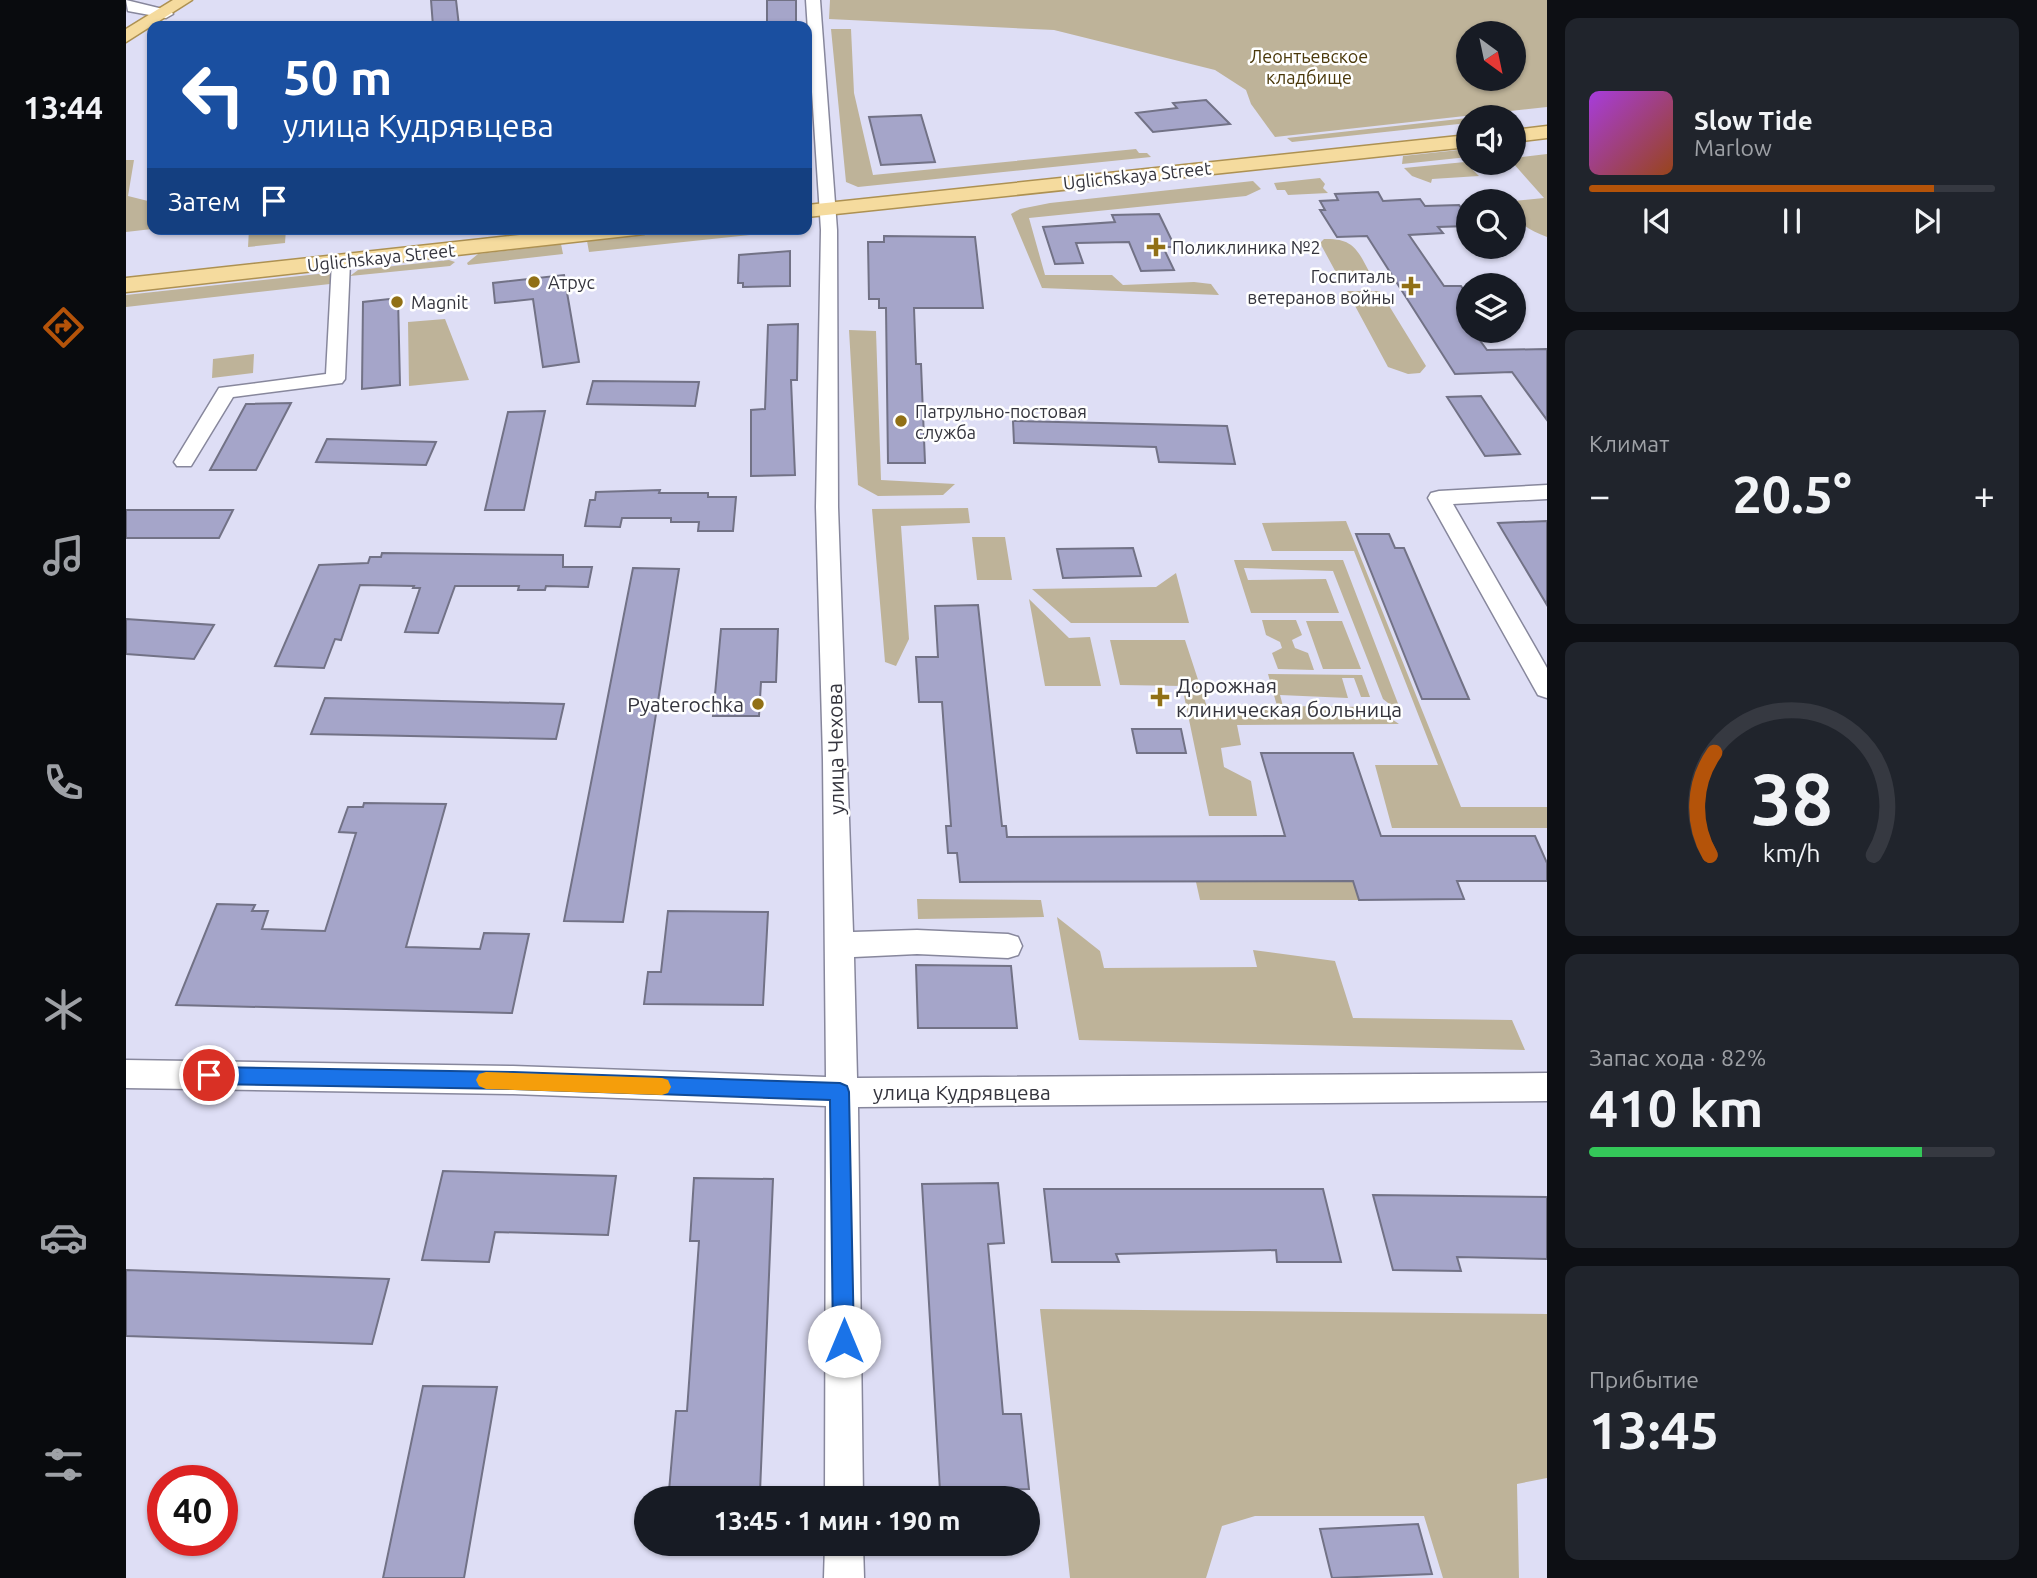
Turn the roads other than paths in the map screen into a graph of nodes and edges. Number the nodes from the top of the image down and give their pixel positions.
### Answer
1 (184, 0) edge
2 (813, 0) edge
3 (161, 7) edge
4 (128, 8) edge
5 (126, 37) edge
6 (1547, 132) edge
7 (1526, 135) edge
8 (1456, 142) edge
9 (817, 209) edge
10 (582, 235) edge
11 (341, 262) junction
12 (126, 285) edge
13 (184, 462) dead end
14 (1547, 492) edge
15 (1547, 689) edge
16 (838, 945) junction
17 (1008, 946) dead end
18 (126, 1074) edge
19 (1547, 1087) edge
20 (840, 1092) junction
21 (844, 1486) edge
22 (844, 1556) edge
23 (844, 1578) edge

1 - 3 main road
2 - 9 street, улица Чехова
3 - 4 main road
3 - 5 main road
6 - 7 main road
8 - 9 main road, Uglichskaya Street
9 - 16 street, улица Чехова
10 - 11 main road, Uglichskaya Street
11 - 12 main road, Uglichskaya Street
11 - 13 street
14 - 15 street
16 - 17 street
16 - 20 street, улица Чехова
18 - 20 street, улица Кудрявцева
19 - 20 street, улица Кудрявцева
20 - 21 street, улица Чехова
22 - 23 street

